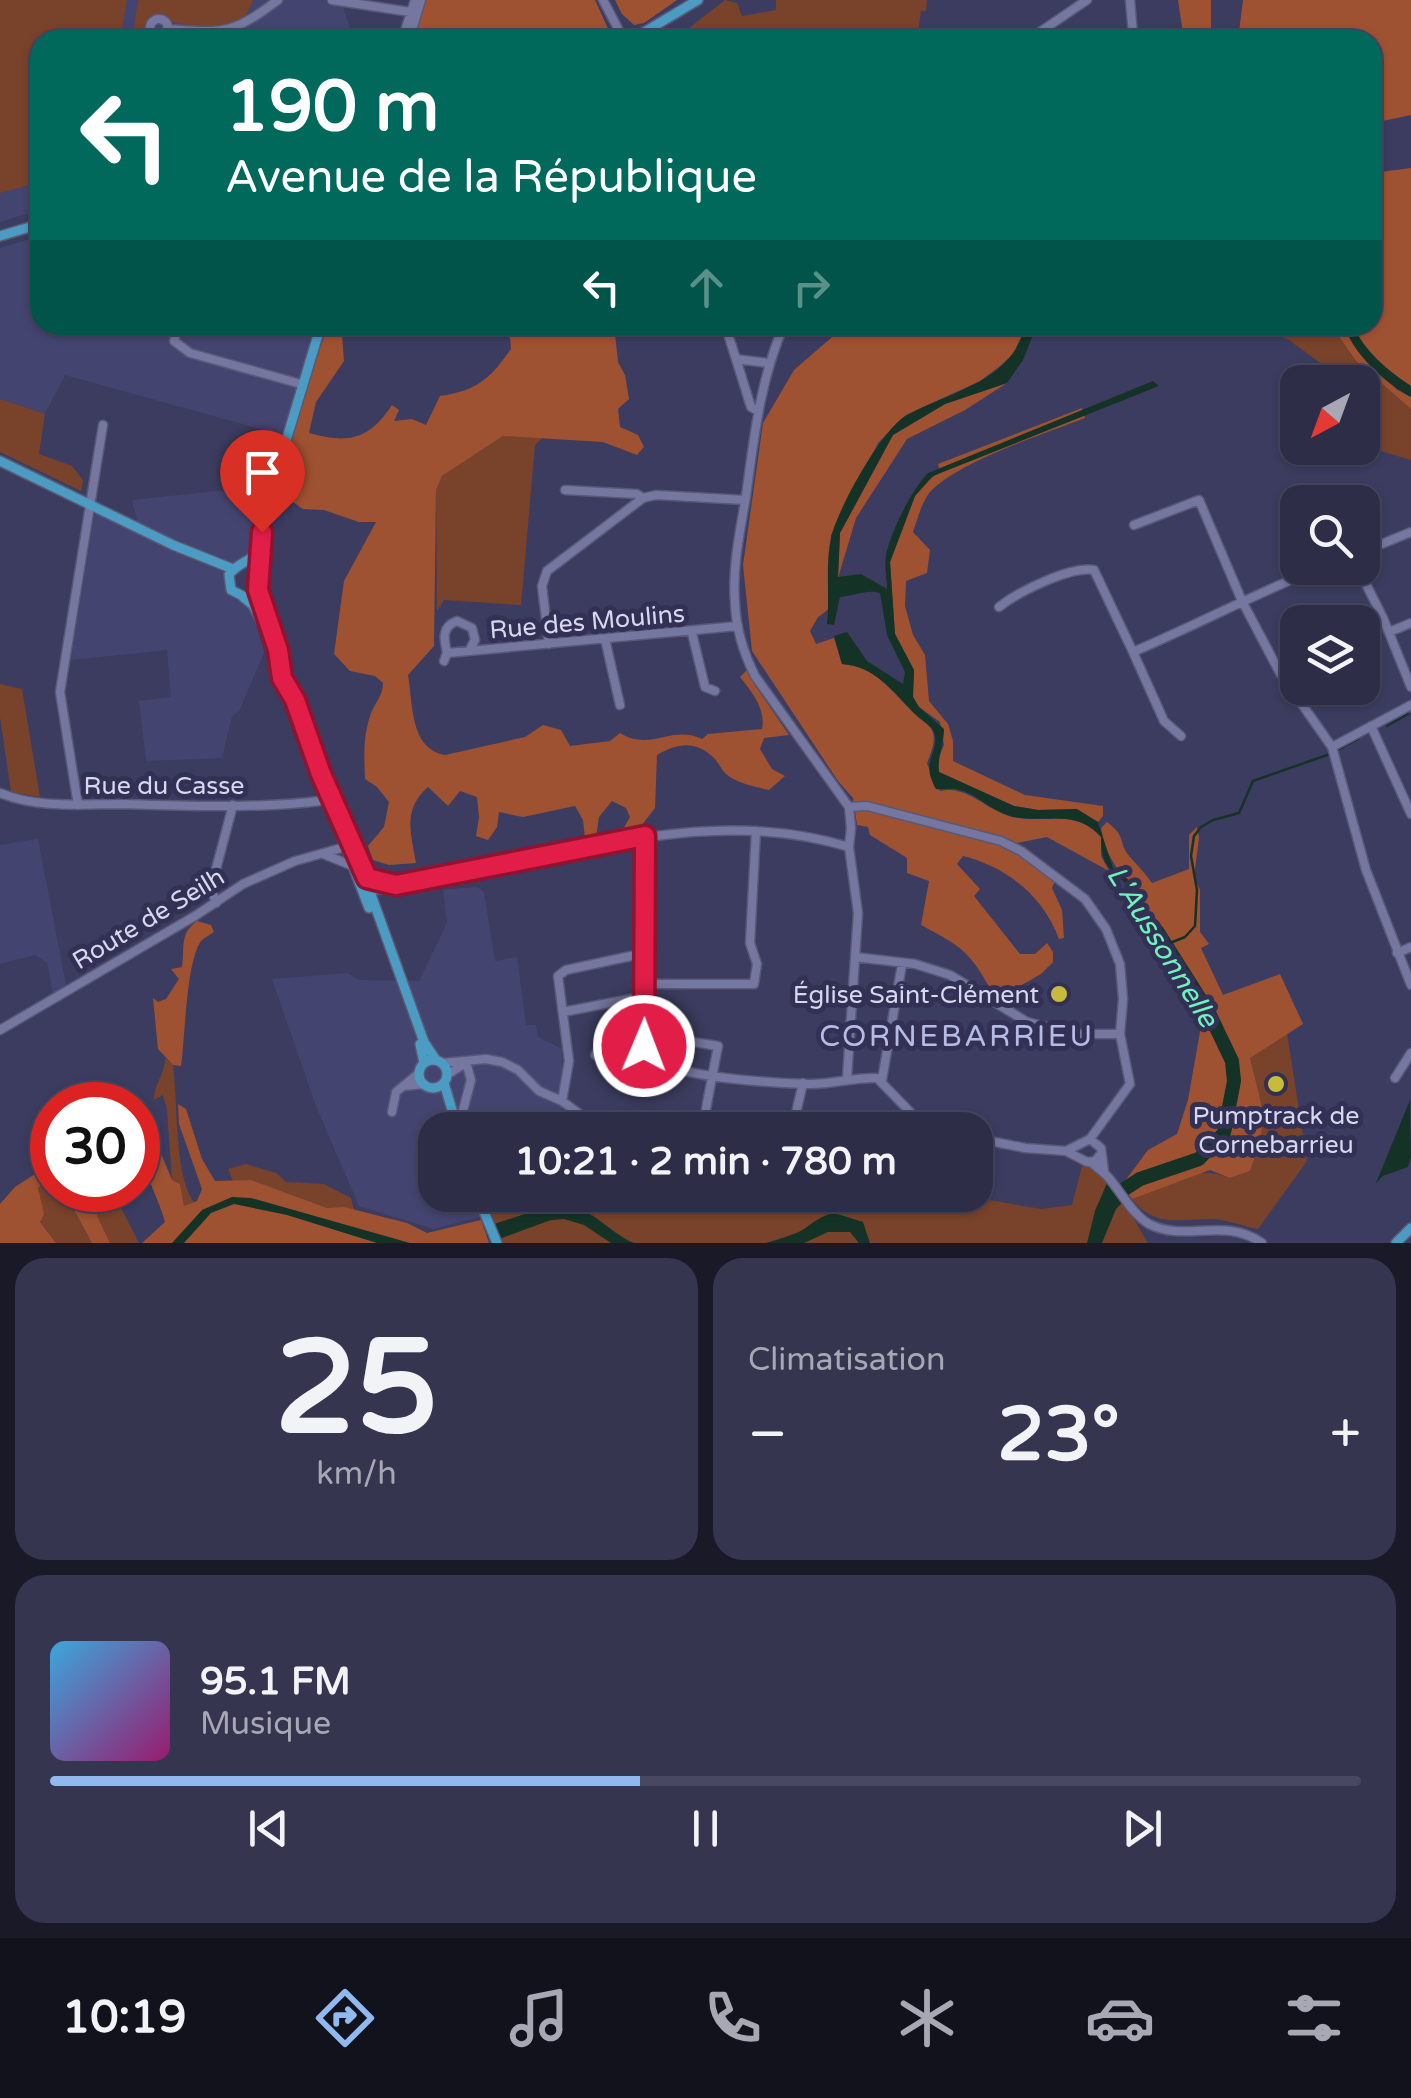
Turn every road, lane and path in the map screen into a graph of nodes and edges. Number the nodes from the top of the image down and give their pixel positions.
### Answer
1 (278, 0) edge
2 (332, 0) edge
3 (418, 0) edge
4 (603, 0) edge
5 (698, 0) edge
6 (1087, 0) edge
7 (1130, 0) edge
8 (389, 10) junction
9 (414, 12) junction
10 (167, 29) dead end
11 (405, 29) joint
12 (198, 30) edge
13 (233, 30) edge
14 (408, 30) edge
15 (622, 30) edge
16 (646, 30) edge
17 (1043, 30) edge
18 (1133, 30) edge
19 (30, 227) edge
20 (0, 236) edge
21 (176, 335) edge
22 (318, 335) edge
23 (728, 335) edge
24 (780, 335) edge
25 (736, 359) junction
26 (768, 363) junction
27 (301, 384) junction
28 (758, 411) junction
29 (103, 425) dead end
30 (0, 461) edge
31 (565, 490) dead end
32 (644, 498) junction
33 (745, 500) junction
34 (92, 505) junction
35 (1134, 525) dead end
36 (1411, 532) edge
37 (173, 545) junction
38 (1380, 545) edge
39 (260, 553) junction
40 (246, 564) junction
41 (233, 569) junction
42 (258, 572) junction
43 (228, 579) junction
44 (1280, 584) edge
45 (1366, 585) edge
46 (258, 590) junction
47 (243, 597) junction
48 (1242, 601) junction
49 (1000, 607) dead end
50 (1411, 623) edge
51 (738, 626) junction
52 (1389, 632) junction
53 (692, 633) junction
54 (605, 639) junction
55 (548, 644) junction
56 (469, 651) junction
57 (1133, 652) junction
58 (1411, 687) edge
59 (715, 691) dead end
60 (1411, 705) edge
61 (620, 706) dead end
62 (298, 709) junction
63 (1371, 726) junction
64 (1181, 736) dead end
65 (1333, 750) junction
66 (321, 774) junction
67 (0, 794) edge
68 (328, 800) junction
69 (78, 805) junction
70 (233, 806) junction
71 (848, 807) junction
72 (1411, 814) edge
73 (756, 831) junction
74 (645, 836) junction
75 (849, 846) junction
76 (345, 847) junction
77 (323, 854) junction
78 (359, 868) junction
79 (396, 885) junction
80 (370, 892) junction
81 (216, 903) junction
82 (1411, 947) edge
83 (645, 953) junction
84 (1396, 953) junction
85 (855, 957) junction
86 (902, 964) junction
87 (644, 984) junction
88 (1411, 985) edge
89 (645, 996) junction
90 (562, 1012) junction
91 (0, 1030) edge
92 (644, 1034) junction
93 (1120, 1034) junction
94 (644, 1046) junction
95 (1411, 1053) edge
96 (595, 1055) dead end
97 (439, 1061) junction
98 (466, 1062) junction
99 (422, 1068) junction
100 (715, 1076) junction
101 (847, 1078) junction
102 (1395, 1078) dead end
103 (882, 1080) junction
104 (438, 1082) junction
105 (802, 1084) junction
106 (404, 1086) junction
107 (562, 1101) junction
108 (392, 1112) dead end
109 (449, 1112) edge
110 (462, 1112) edge
111 (578, 1112) edge
112 (706, 1112) edge
113 (796, 1112) edge
114 (911, 1112) edge
115 (1090, 1139) junction
116 (993, 1142) edge
117 (1078, 1150) junction
118 (1100, 1155) junction
119 (1090, 1162) junction
120 (1104, 1172) junction
121 (486, 1212) edge
122 (1411, 1228) edge
123 (1244, 1233) junction
124 (497, 1243) edge
125 (1254, 1243) edge
126 (1262, 1243) edge
127 (1396, 1243) edge

1 - 13 street
2 - 8 street
3 - 9 street
4 - 15 street
5 - 16 main road
6 - 17 street
7 - 18 street
8 - 9 street
8 - 11 street
9 - 11 street
9 - 14 street
10 - 12 street
19 - 20 main road
21 - 27 street
22 - 27 main road
23 - 25 street
24 - 26 street
25 - 26 street
25 - 28 street
26 - 28 street
27 - 39 main road
28 - 33 street
29 - 34 street
30 - 34 main road
31 - 32 street
32 - 33 street
32 - 55 street
33 - 51 street
34 - 37 main road
34 - 69 street
35 - 48 street
36 - 38 street
37 - 41 main road
37 - 43 main road
39 - 40 main road
39 - 42 main road
40 - 41 main road
40 - 42 main road
41 - 43 main road
42 - 46 main road
43 - 47 main road
44 - 48 street
45 - 52 street
46 - 47 main road
46 - 62 main road
47 - 62 main road
48 - 57 street
48 - 65 street
49 - 57 street
50 - 52 street
51 - 53 street, Rue des Moulins
51 - 71 street
52 - 58 street
53 - 54 street, Rue des Moulins
53 - 59 street
54 - 55 street, Rue des Moulins
54 - 61 street
55 - 56 street, Rue des Moulins
56 - 56 street, Rue des Moulins
57 - 64 street
60 - 63 street
62 - 66 main road
63 - 65 street
63 - 72 street
65 - 84 street
66 - 68 main road
66 - 78 main road
67 - 69 street, Rue du Casse
68 - 70 street, Rue du Casse
68 - 76 main road
69 - 70 street, Rue du Casse
70 - 81 street
71 - 75 street
71 - 93 street
73 - 74 street
73 - 75 street
73 - 87 street
74 - 79 street
74 - 83 street
75 - 85 street
76 - 77 street, Route de Seilh
76 - 78 main road
77 - 78 street
77 - 81 street, Route de Seilh
78 - 79 street
78 - 80 main road
78 - 99 main road
79 - 80 street
80 - 97 main road
81 - 91 street, Route de Seilh
82 - 84 street
83 - 87 street
83 - 90 street
84 - 88 street
85 - 86 street
85 - 101 street
86 - 93 street
86 - 103 street
87 - 89 street
89 - 90 street
89 - 92 street
90 - 107 street
92 - 94 street
92 - 100 street
93 - 115 street
94 - 96 street
94 - 100 street
95 - 102 street
97 - 98 street
97 - 99 main road
97 - 104 main road
98 - 104 street
98 - 107 street
98 - 110 street
99 - 104 main road
99 - 106 street
100 - 105 street
100 - 112 street
101 - 103 street
101 - 105 street
103 - 114 street
104 - 106 street
104 - 109 main road
105 - 113 street
106 - 108 street
107 - 111 street
115 - 117 street
115 - 118 street
116 - 117 street
117 - 119 street
118 - 119 street
118 - 120 street
119 - 120 street
120 - 123 street
121 - 124 main road
122 - 127 main road
123 - 125 street
123 - 126 street

